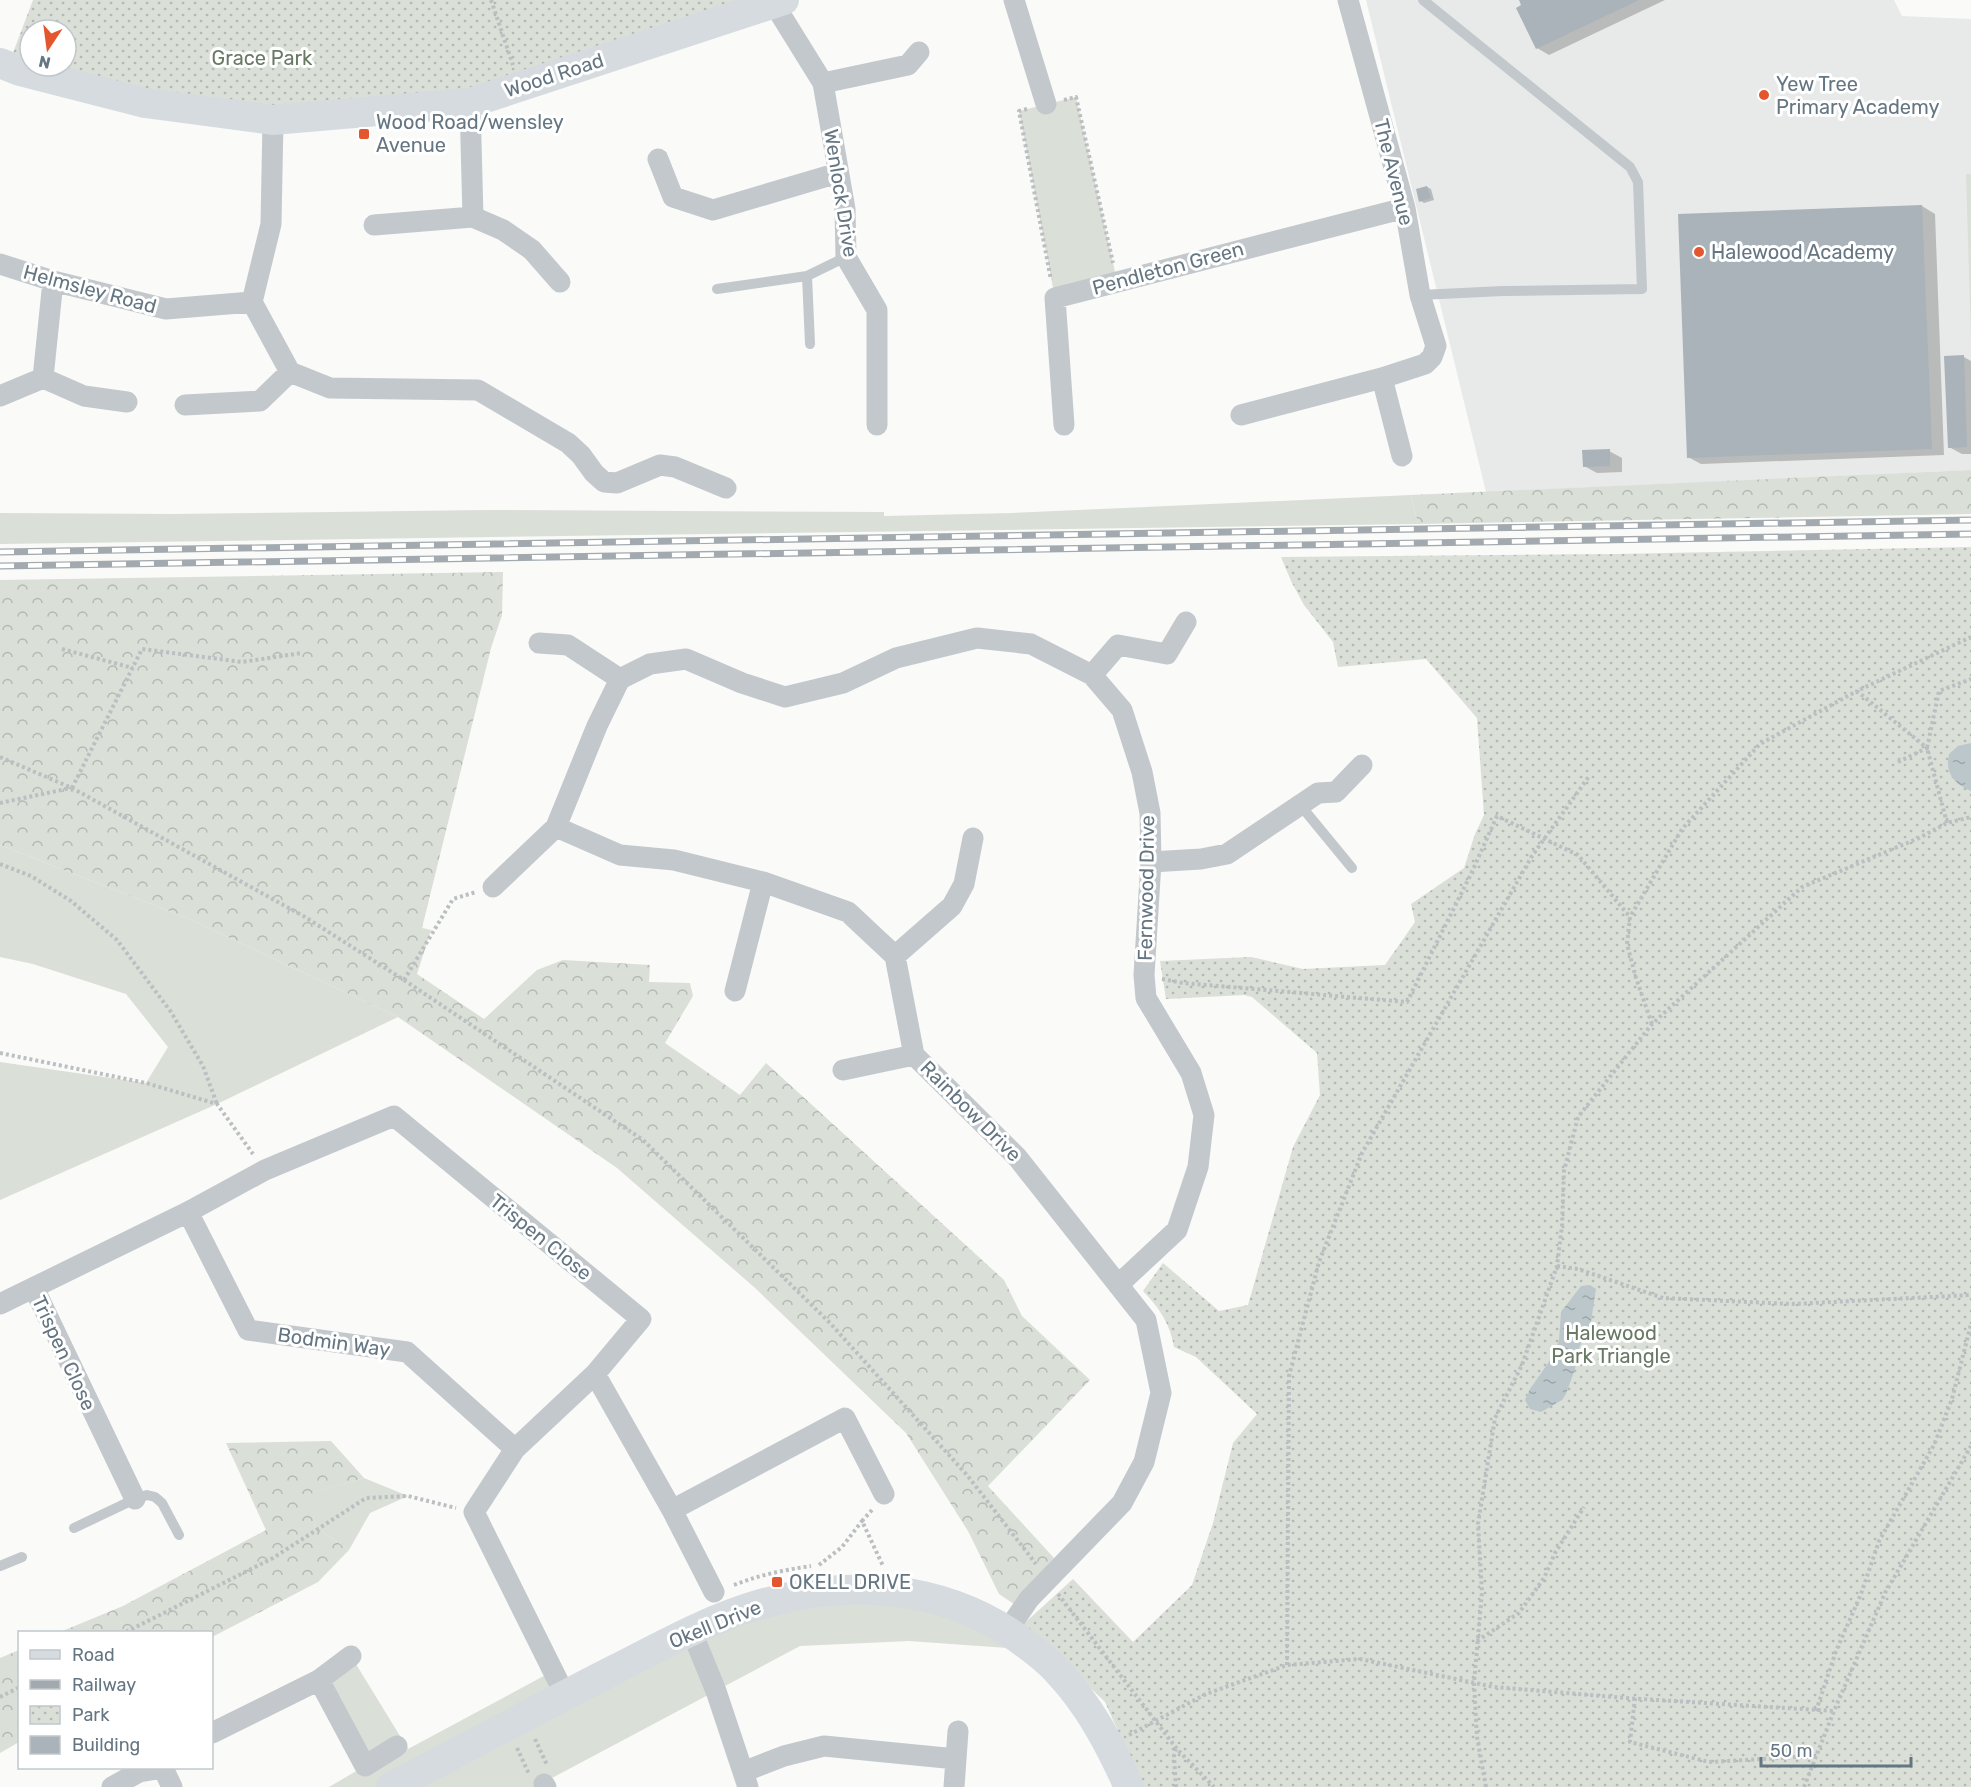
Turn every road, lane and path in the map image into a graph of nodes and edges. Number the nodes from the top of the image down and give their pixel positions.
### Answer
1 (491, 0) edge
2 (1014, 0) edge
3 (1348, 0) edge
4 (1423, 0) edge
5 (779, 2) edge
6 (919, 52) dead end
7 (0, 63) edge
8 (824, 83) junction
9 (520, 86) junction
10 (470, 103) junction
11 (1046, 104) junction
12 (273, 120) junction
13 (658, 159) dead end
14 (838, 173) junction
15 (1405, 208) junction
16 (473, 217) junction
17 (374, 225) dead end
18 (846, 256) junction
19 (0, 264) edge
20 (807, 276) junction
21 (53, 281) junction
22 (1117, 281) junction
23 (560, 282) dead end
24 (717, 290) dead end
25 (1420, 295) junction
26 (1055, 298) junction
27 (252, 302) junction
28 (810, 344) dead end
29 (290, 372) junction
30 (43, 378) junction
31 (1382, 378) junction
32 (0, 396) edge
33 (127, 402) dead end
34 (185, 405) dead end
35 (1241, 415) dead end
36 (877, 425) dead end
37 (1064, 425) dead end
38 (1402, 456) dead end
39 (726, 488) dead end
40 (1186, 622) dead end
41 (1971, 637) edge
42 (539, 643) dead end
43 (62, 649) dead end
44 (302, 653) dead end
45 (133, 668) junction
46 (1092, 675) junction
47 (1971, 679) edge
48 (620, 680) junction
49 (1857, 691) junction
50 (1927, 748) junction
51 (0, 757) edge
52 (1898, 762) dead end
53 (1362, 765) dead end
54 (1590, 775) dead end
55 (72, 788) junction
56 (0, 803) edge
57 (1300, 806) junction
58 (1971, 817) edge
59 (1947, 823) junction
60 (556, 827) junction
61 (974, 838) dead end
62 (1544, 839) junction
63 (1151, 862) junction
64 (0, 864) edge
65 (1353, 868) dead end
66 (763, 882) junction
67 (493, 886) joint
68 (1630, 917) junction
69 (895, 956) junction
70 (404, 981) junction
71 (1183, 983) dead end
72 (735, 991) dead end
73 (1652, 1023) junction
74 (0, 1053) edge
75 (914, 1055) junction
76 (843, 1070) dead end
77 (217, 1104) junction
78 (265, 1170) junction
79 (188, 1212) junction
80 (1557, 1266) junction
81 (1118, 1285) junction
82 (34, 1288) junction
83 (1971, 1295) edge
84 (0, 1304) edge
85 (1971, 1324) edge
86 (595, 1374) junction
87 (1971, 1446) edge
88 (515, 1449) junction
89 (884, 1494) joint
90 (135, 1499) junction
91 (1584, 1507) dead end
92 (672, 1510) junction
93 (474, 1512) junction
94 (862, 1521) junction
95 (74, 1528) dead end
96 (179, 1535) dead end
97 (21, 1557) dead end
98 (819, 1565) dead end
99 (0, 1566) edge
100 (885, 1569) dead end
101 (1048, 1580) junction
102 (714, 1592) dead end
103 (691, 1630) junction
104 (128, 1631) edge
105 (1007, 1631) junction
106 (1476, 1641) junction
107 (351, 1656) dead end
108 (1287, 1665) junction
109 (319, 1680) junction
110 (1474, 1683) junction
111 (18, 1688) edge
112 (566, 1695) junction
113 (0, 1697) edge
114 (1635, 1698) junction
115 (1834, 1711) junction
116 (1816, 1712) junction
117 (1155, 1720) junction
118 (516, 1721) junction
119 (958, 1731) dead end
120 (213, 1733) edge
121 (397, 1746) dead end
122 (1176, 1749) junction
123 (1816, 1756) junction
124 (956, 1759) junction
125 (157, 1769) edge
126 (163, 1769) edge
127 (746, 1780) edge
128 (540, 1783) edge
129 (112, 1787) edge
130 (172, 1787) edge
131 (391, 1787) edge
132 (954, 1787) edge
133 (1129, 1787) edge
134 (1176, 1787) edge
135 (1214, 1787) edge
136 (1486, 1787) edge
137 (1804, 1787) edge

1 - 9 path
2 - 11 street
3 - 15 street, The Avenue
4 - 25 lane
5 - 8 street, Wenlock Drive
5 - 9 street, Wood Road
6 - 8 street
7 - 12 street, Wood Road
8 - 14 street, Wenlock Drive
9 - 10 street, Wood Road
10 - 12 street, Wood Road
10 - 16 street
11 - 22 path
11 - 26 path
12 - 27 street
13 - 14 street
14 - 18 street, Wenlock Drive
15 - 22 street, Pendleton Green
15 - 25 street, The Avenue
16 - 17 street
16 - 23 street
18 - 20 lane
18 - 36 street, Wenlock Drive
19 - 21 street, Helmsley Road
20 - 24 lane
20 - 28 lane
21 - 27 street, Helmsley Road
21 - 30 street
22 - 26 street, Pendleton Green
25 - 31 street, The Avenue
26 - 37 street
27 - 29 street
29 - 34 street
29 - 39 street
30 - 32 street
30 - 33 street
31 - 35 street
31 - 38 street
40 - 46 street
41 - 49 path
42 - 48 street
43 - 45 path
44 - 45 path
45 - 55 path
46 - 48 street, Fernwood Drive
46 - 63 street, Fernwood Drive
47 - 50 path
48 - 60 street
49 - 50 path
49 - 68 path
50 - 52 path
50 - 59 path
51 - 55 path
53 - 57 street
54 - 62 path
55 - 56 path
55 - 70 path
57 - 63 street
57 - 65 lane
58 - 59 path
59 - 73 path
60 - 66 street
60 - 67 street
61 - 69 street
62 - 68 path
62 - 71 path
62 - 108 path
63 - 81 street, Fernwood Drive
64 - 77 path
66 - 69 street
66 - 72 street
67 - 70 path
68 - 73 path
69 - 75 street, Rainbow Drive
70 - 101 path
73 - 80 path
74 - 77 path
75 - 76 street
75 - 81 street, Rainbow Drive
77 - 78 path
78 - 79 street, Trispen Close
78 - 86 street, Trispen Close
79 - 82 street, Trispen Close
79 - 88 street, Bodmin Way
80 - 83 path
80 - 106 path
81 - 101 street, Rainbow Drive
82 - 84 street, Trispen Close
82 - 90 street, Trispen Close
85 - 116 path
86 - 88 street, Trispen Close
86 - 92 street
87 - 115 path
88 - 93 street, Trispen Close
89 - 92 street
89 - 94 path
90 - 95 lane
90 - 96 lane
91 - 106 path
92 - 102 street
93 - 104 path
93 - 112 street
94 - 98 path
94 - 100 path
97 - 99 lane
101 - 105 street, Rainbow Drive
101 - 117 path
103 - 105 street, Okell Drive
103 - 112 street, Okell Drive
103 - 127 street
105 - 133 street, Okell Drive
106 - 110 path
107 - 109 street
108 - 110 path
108 - 117 path
109 - 120 street
109 - 121 street
110 - 114 path
110 - 136 path
111 - 113 path
112 - 118 street, Okell Drive
114 - 116 path
114 - 123 path
115 - 116 path
115 - 123 path
117 - 122 path
118 - 128 path
118 - 128 path
118 - 131 street, Okell Drive
119 - 124 street
122 - 134 path
122 - 135 path
123 - 137 path
124 - 127 street
124 - 132 street
125 - 129 street
126 - 130 street

